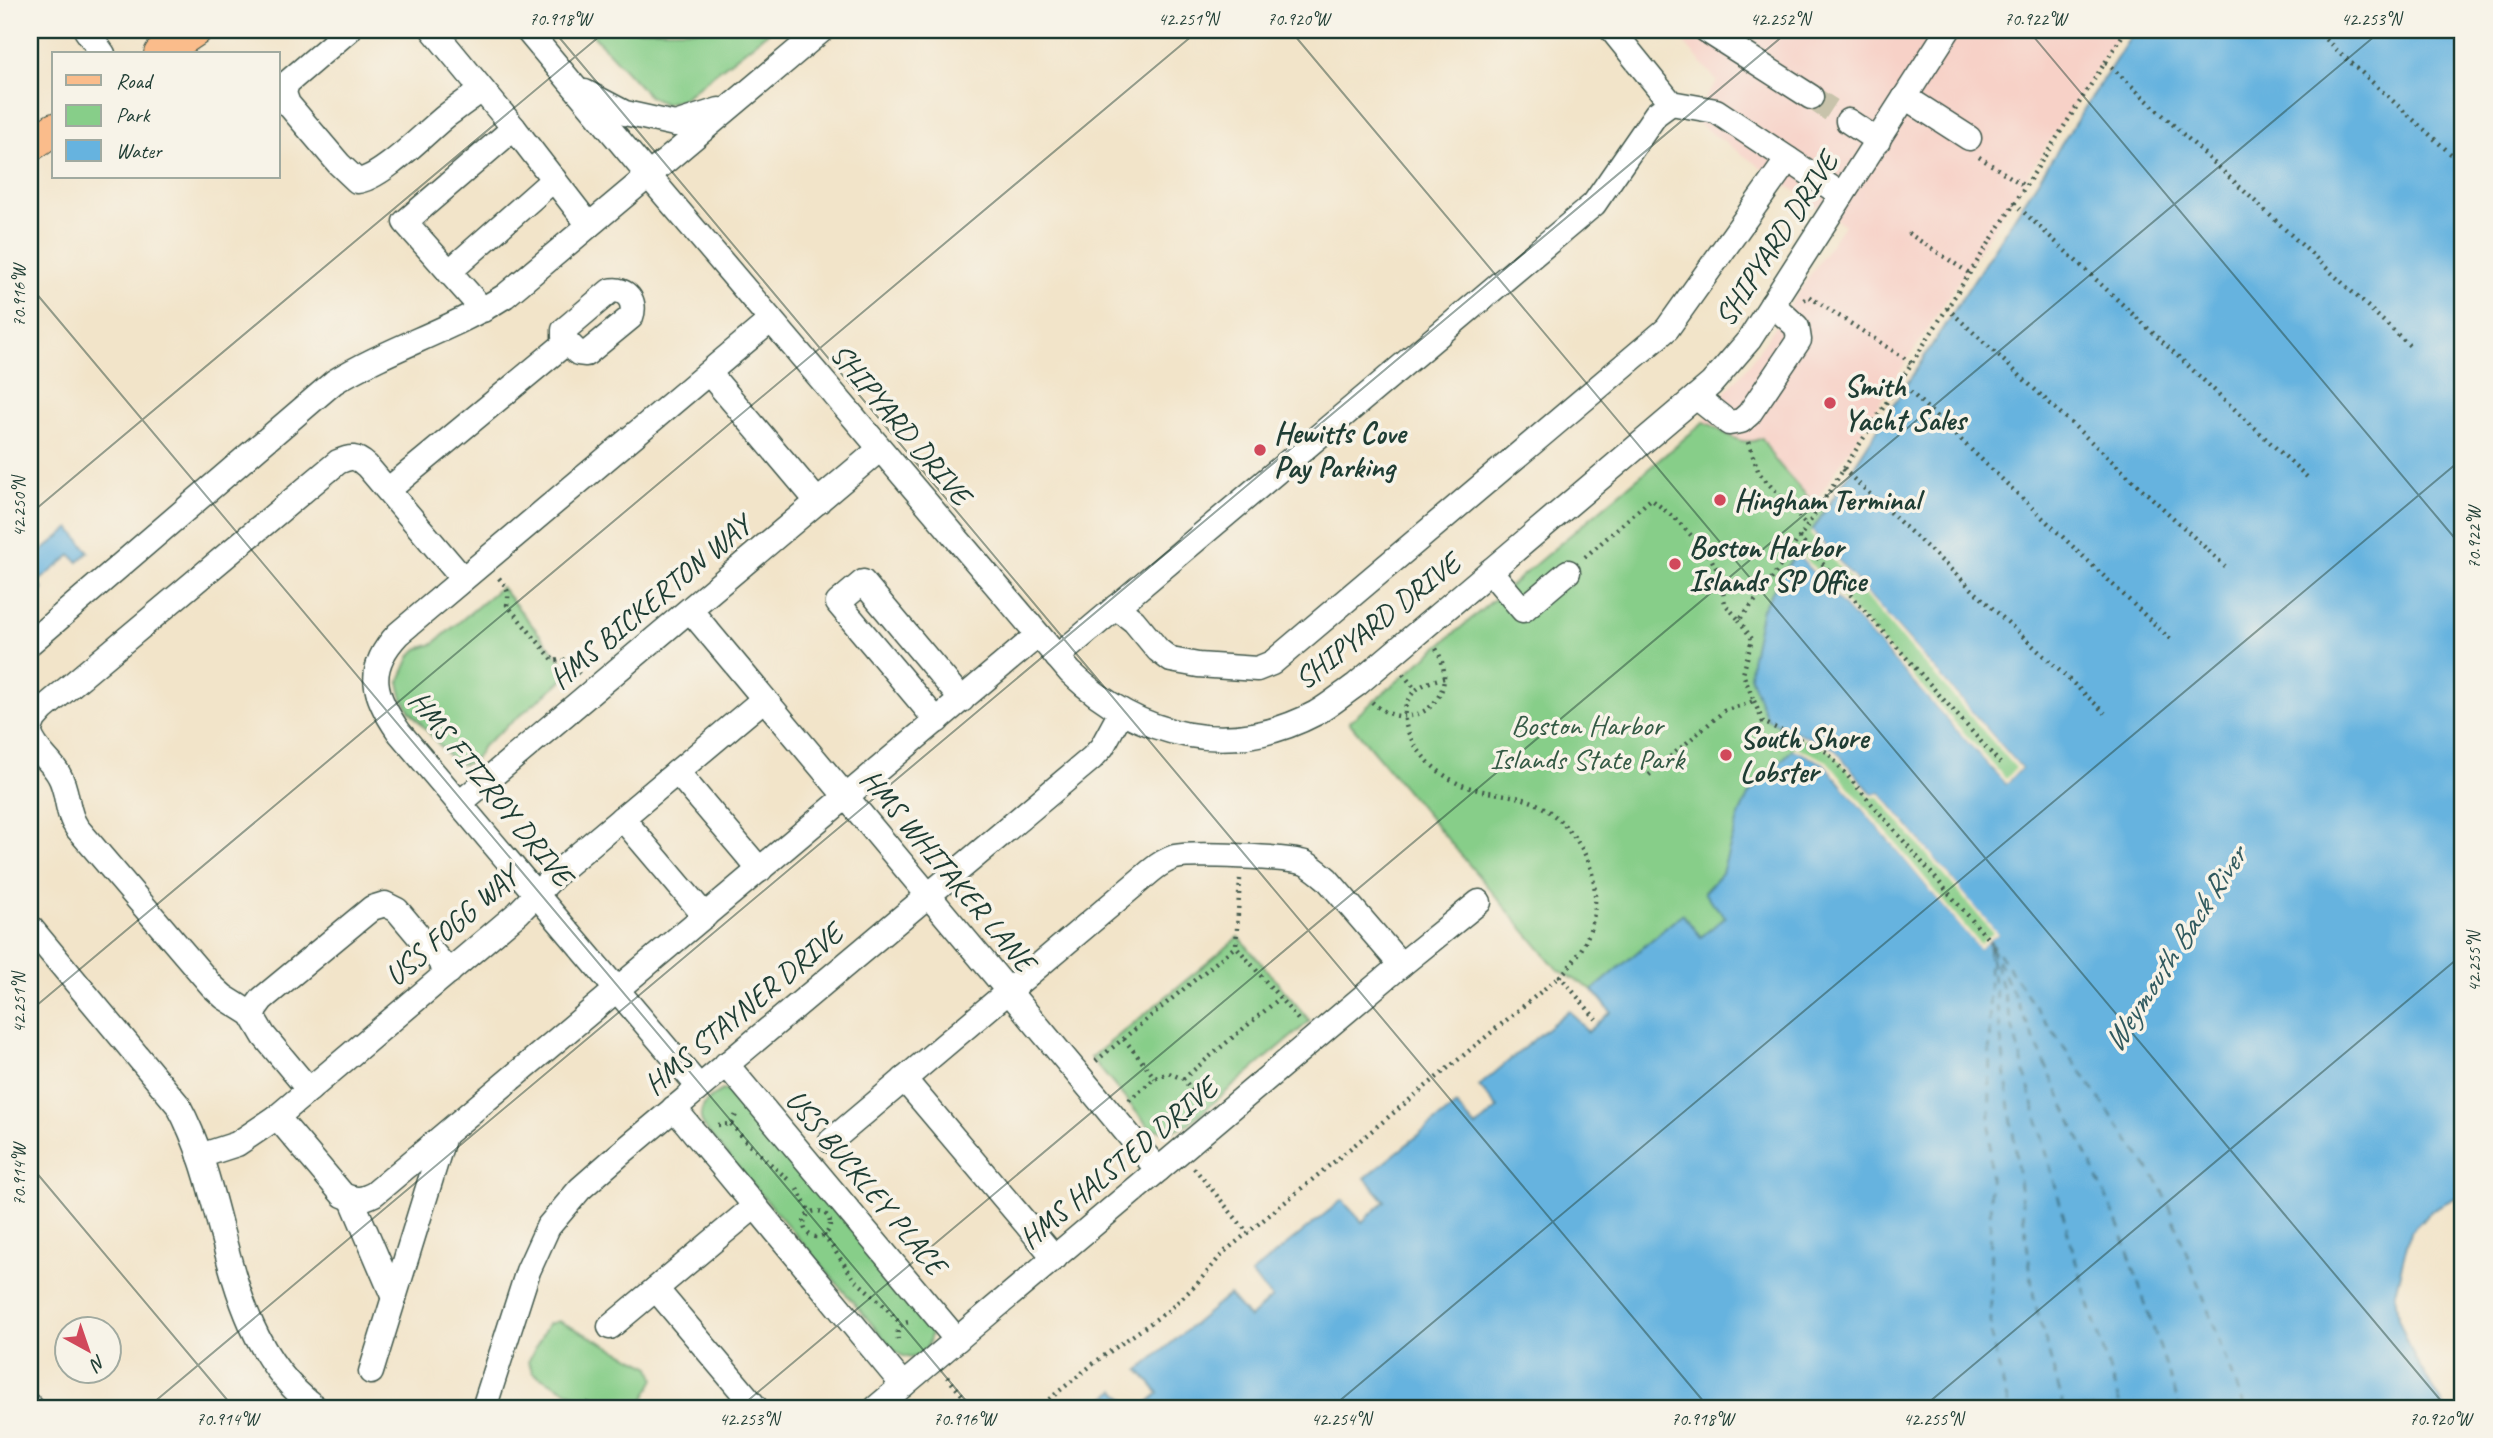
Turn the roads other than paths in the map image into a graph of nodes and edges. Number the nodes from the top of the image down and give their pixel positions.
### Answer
1 (86, 30) edge
2 (195, 30) edge
3 (349, 30) edge
4 (433, 30) edge
5 (527, 30) edge
6 (822, 30) edge
7 (1612, 30) edge
8 (1706, 30) edge
9 (1948, 30) edge
10 (102, 52) edge
11 (163, 52) edge
12 (573, 85) junction
13 (482, 90) junction
14 (1811, 97) tunnel mouth
15 (1905, 97) junction
16 (1671, 103) junction
17 (733, 105) junction
18 (1847, 121) tunnel mouth
19 (514, 128) junction
20 (52, 130) edge
21 (1878, 141) junction
22 (1971, 145) road end
23 (30, 146) edge
24 (1788, 159) junction
25 (648, 175) junction
26 (554, 179) junction
27 (1842, 195) junction
28 (589, 225) junction
29 (449, 272) junction
30 (483, 310) junction
31 (1781, 312) junction
32 (771, 320) junction
33 (567, 342) dead end
34 (709, 373) junction
35 (1696, 397) junction
36 (880, 449) junction
37 (388, 491) junction
38 (818, 502) junction
39 (1490, 571) junction
40 (1568, 572) road end
41 (463, 579) junction
42 (1115, 607) junction
43 (690, 610) junction
44 (1038, 635) junction
45 (30, 643) edge
46 (1057, 657) junction
47 (764, 699) junction
48 (962, 701) junction
49 (1121, 712) junction
50 (937, 721) junction
51 (30, 729) edge
52 (30, 734) edge
53 (677, 772) junction
54 (847, 797) junction
55 (460, 803) junction
56 (622, 818) junction
57 (760, 870) junction
58 (537, 895) junction
59 (928, 895) junction
60 (1479, 902) dead end
61 (705, 916) junction
62 (30, 928) edge
63 (1401, 965) junction
64 (449, 972) junction
65 (618, 990) junction
66 (1009, 991) junction
67 (251, 1014) junction
68 (726, 1064) junction
69 (904, 1079) junction
70 (699, 1087) junction
71 (309, 1090) junction
72 (674, 1108) junction
73 (277, 1117) junction
74 (444, 1136) junction
75 (831, 1141) dead end
76 (201, 1156) junction
77 (1158, 1170) junction
78 (352, 1200) junction
79 (755, 1206) junction
80 (1055, 1258) junction
81 (656, 1289) junction
82 (394, 1298) junction
83 (610, 1327) dead end
84 (957, 1340) junction
85 (371, 1372) dead end
86 (903, 1385) junction
87 (316, 1408) edge
88 (484, 1408) edge
89 (756, 1408) edge
90 (876, 1408) edge

1 - 10 street
2 - 11 main road
3 - 13 street
4 - 13 street
5 - 12 street, SHIPYARD DRIVE
6 - 17 street
7 - 16 street
8 - 14 street
9 - 15 street, SHIPYARD DRIVE
12 - 17 street
12 - 25 street, SHIPYARD DRIVE
13 - 19 street
15 - 21 street, SHIPYARD DRIVE
15 - 22 street
16 - 24 street
16 - 42 street
17 - 25 street
18 - 21 street
19 - 26 street
19 - 29 street
20 - 23 main road
21 - 27 street, SHIPYARD DRIVE
24 - 27 street
24 - 42 street
25 - 28 street
25 - 32 street, SHIPYARD DRIVE
26 - 28 street
26 - 29 street
27 - 31 street, SHIPYARD DRIVE
28 - 30 street
29 - 30 street
30 - 45 street
31 - 35 street, SHIPYARD DRIVE
31 - 35 street
32 - 34 street, HMS FITZROY DRIVE
32 - 36 street, SHIPYARD DRIVE
33 - 37 street
34 - 38 street
34 - 41 street, HMS FITZROY DRIVE
35 - 39 street, SHIPYARD DRIVE
36 - 38 street, HMS BICKERTON WAY
36 - 44 street, SHIPYARD DRIVE
37 - 41 street
37 - 51 street
38 - 43 street, HMS BICKERTON WAY
39 - 40 street
39 - 49 street, SHIPYARD DRIVE
41 - 55 street, HMS FITZROY DRIVE
42 - 46 street
43 - 47 street, HMS WHITAKER LANE
43 - 55 street, HMS BICKERTON WAY
44 - 46 street, SHIPYARD DRIVE
44 - 48 street
46 - 49 street, SHIPYARD DRIVE
47 - 53 street, USS FOGG WAY
47 - 54 street, HMS WHITAKER LANE
48 - 50 street
48 - 50 street
49 - 59 street, HMS STAYNER DRIVE
50 - 54 street
52 - 67 street
53 - 56 street, USS FOGG WAY
53 - 57 street
54 - 57 street
54 - 59 street, HMS WHITAKER LANE
55 - 58 street, HMS FITZROY DRIVE
56 - 58 street, USS FOGG WAY
56 - 61 street
57 - 61 street
58 - 64 street, USS FOGG WAY
58 - 65 street, HMS FITZROY DRIVE
59 - 66 street, HMS WHITAKER LANE
59 - 68 street, HMS STAYNER DRIVE
60 - 63 street, HMS HALSTED DRIVE
61 - 65 street
62 - 76 street
63 - 66 street
63 - 77 street, HMS HALSTED DRIVE
64 - 67 street
64 - 71 street, USS FOGG WAY
65 - 70 street, HMS FITZROY DRIVE
65 - 74 street
66 - 69 street
66 - 77 street, HMS WHITAKER LANE
67 - 71 street
68 - 70 street, HMS STAYNER DRIVE
68 - 84 street, USS BUCKLEY PLACE
69 - 75 street
69 - 80 street
70 - 72 street, HMS STAYNER DRIVE
71 - 73 street, USS FOGG WAY
72 - 79 street
72 - 88 street, HMS STAYNER DRIVE
73 - 76 street, USS FOGG WAY
73 - 78 street
74 - 78 street
74 - 82 street
76 - 87 street
77 - 80 street, HMS HALSTED DRIVE
78 - 82 street
79 - 81 street
79 - 86 street
80 - 84 street, HMS HALSTED DRIVE
81 - 83 street
81 - 89 street
82 - 85 street
84 - 86 street, HMS HALSTED DRIVE
86 - 90 street, HMS HALSTED DRIVE

